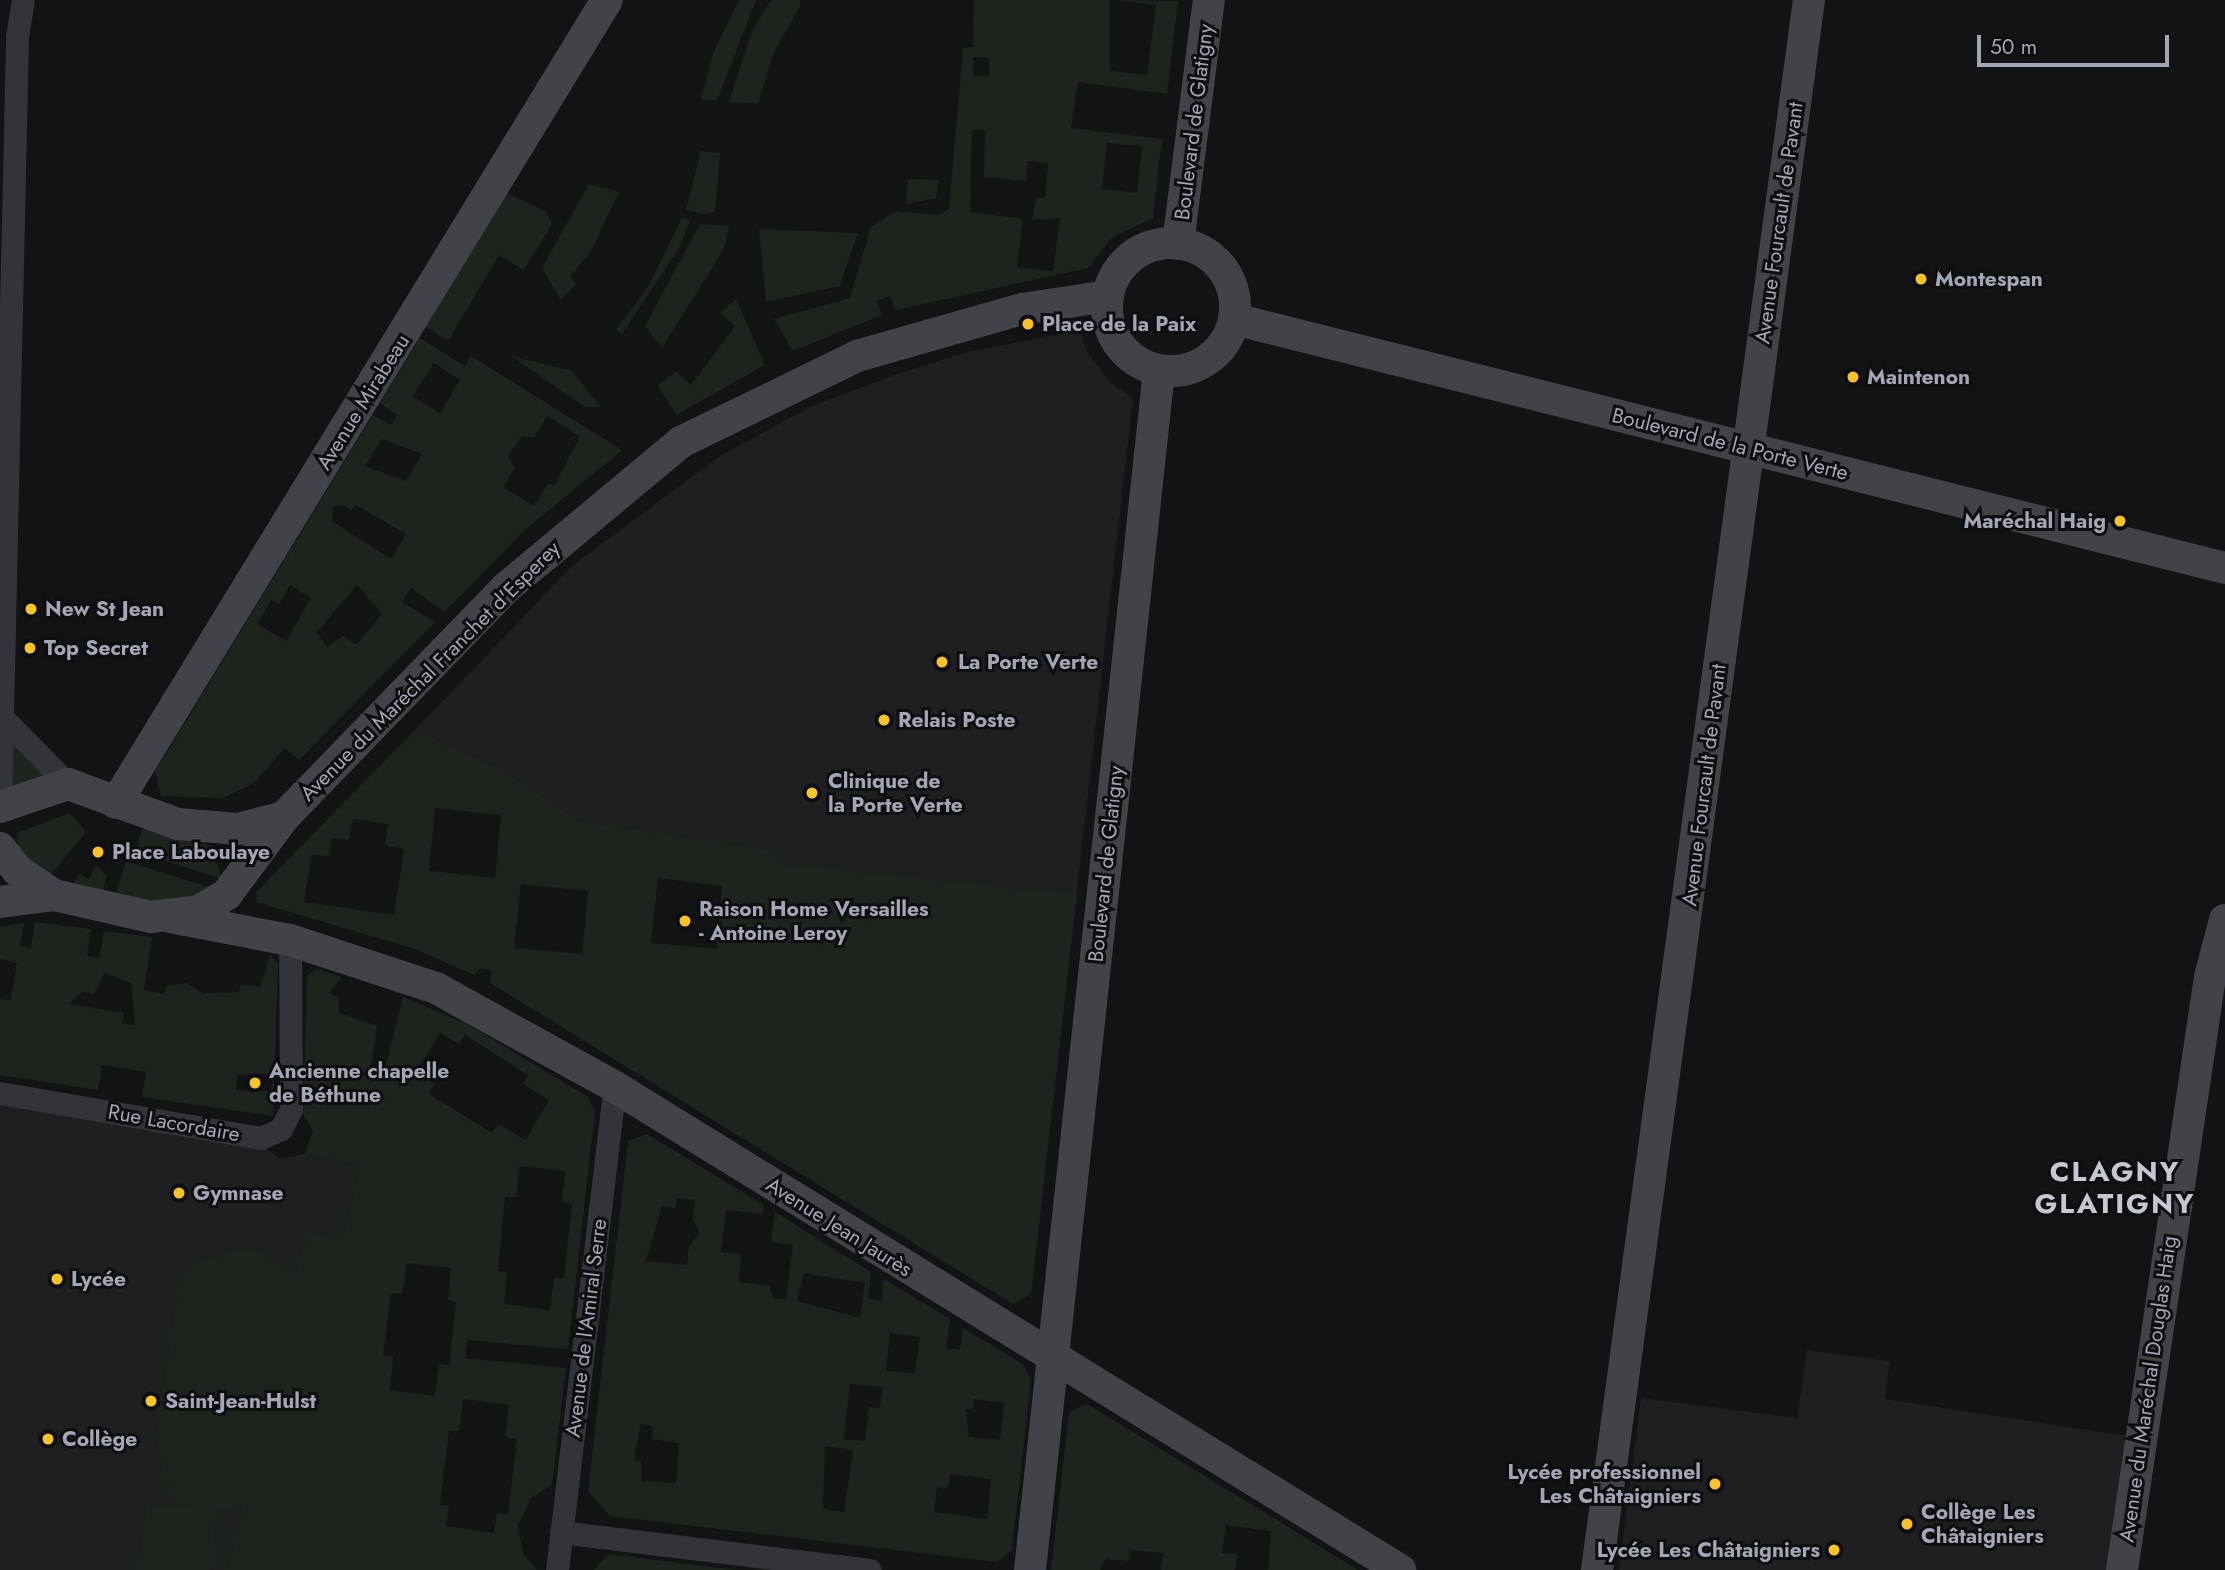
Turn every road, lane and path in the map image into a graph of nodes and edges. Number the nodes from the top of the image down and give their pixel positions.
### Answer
1 (23, 0) edge
2 (607, 0) edge
3 (1209, 0) edge
4 (1809, 0) edge
5 (1178, 244) junction
6 (1108, 296) junction
7 (1234, 319) junction
8 (1159, 371) junction
9 (1748, 447) junction
10 (2225, 568) edge
11 (1, 687) edge
12 (5, 720) junction
13 (68, 784) junction
14 (116, 803) junction
15 (0, 806) edge
16 (284, 817) junction
17 (213, 829) junction
18 (0, 850) edge
19 (230, 886) junction
20 (54, 895) junction
21 (0, 902) edge
22 (170, 918) junction
23 (2225, 920) edge
24 (256, 931) junction
25 (290, 940) junction
26 (615, 1087) junction
27 (0, 1093) edge
28 (1051, 1356) junction
29 (561, 1532) junction
30 (557, 1570) edge
31 (870, 1570) edge
32 (1030, 1570) edge
33 (1400, 1570) edge
34 (1597, 1570) edge
35 (2122, 1570) edge

1 - 11 street
2 - 14 street, Avenue Mirabeau
3 - 5 street, Boulevard de Glatigny
4 - 9 street, Avenue Fourcault de Pavant
5 - 6 street
5 - 7 street
6 - 8 street
6 - 16 street, Avenue du Maréchal Franchet d'Esperey
7 - 8 street
7 - 9 street, Boulevard de la Porte Verte
8 - 28 street, Boulevard de Glatigny
9 - 10 street, Boulevard de la Porte Verte
9 - 34 street, Avenue Fourcault de Pavant
11 - 12 street
12 - 13 street
12 - 15 street
13 - 14 street
13 - 15 street
14 - 17 street
16 - 17 street, Avenue du Maréchal Franchet d'Esperey
16 - 19 street, Avenue du Maréchal Franchet d'Esperey
17 - 19 street
18 - 20 street
19 - 22 street
19 - 24 street
20 - 21 street
20 - 22 street, Avenue Jean Jaurès
22 - 24 street, Avenue Jean Jaurès
23 - 35 street, Avenue du Maréchal Douglas Haig
24 - 25 street, Avenue Jean Jaurès
25 - 26 street, Avenue Jean Jaurès
25 - 27 street, Rue Lacordaire
26 - 28 street, Avenue Jean Jaurès
26 - 29 street, Avenue de l'Amiral Serre
28 - 32 street, Boulevard de Glatigny
28 - 33 street, Avenue Jean Jaurès
29 - 30 street, Avenue de l'Amiral Serre
29 - 31 street

